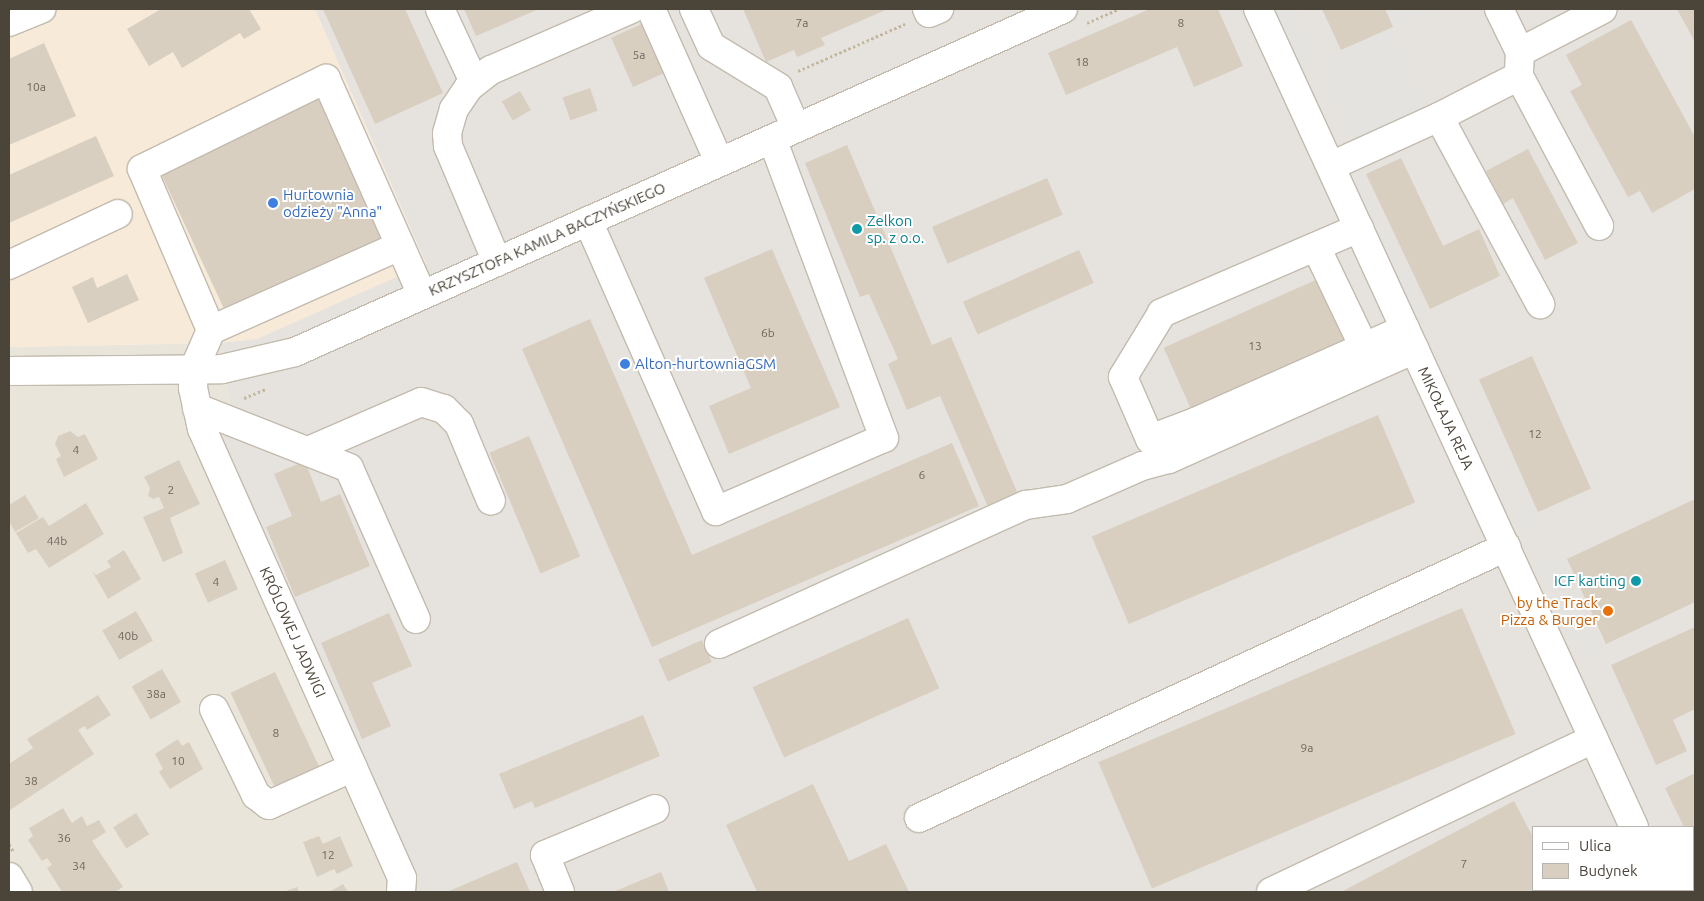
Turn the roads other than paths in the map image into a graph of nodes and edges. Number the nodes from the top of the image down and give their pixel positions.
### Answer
1 (41, 9) edge
2 (440, 9) edge
3 (631, 9) edge
4 (651, 9) edge
5 (694, 9) edge
6 (1062, 9) edge
7 (1258, 9) edge
8 (1499, 9) edge
9 (1603, 9) edge
10 (9, 22) edge
11 (1519, 64) junction
12 (474, 82) junction
13 (1439, 117) junction
14 (796, 128) junction
15 (772, 139) junction
16 (719, 162) junction
17 (1331, 166) junction
18 (118, 214) dead end
19 (588, 221) junction
20 (1598, 226) dead end
21 (1359, 228) junction
22 (400, 246) junction
23 (1316, 247) junction
24 (497, 262) junction
25 (9, 265) edge
26 (422, 295) junction
27 (1540, 304) dead end
28 (211, 330) junction
29 (1410, 339) junction
30 (1364, 347) junction
31 (194, 369) junction
32 (9, 371) edge
33 (198, 408) junction
34 (308, 451) junction
35 (491, 501) dead end
36 (1506, 547) junction
37 (416, 619) dead end
38 (719, 644) dead end
39 (214, 710) dead end
40 (1593, 739) junction
41 (353, 767) junction
42 (655, 809) dead end
43 (919, 818) dead end
44 (1634, 826) edge
45 (400, 892) edge
46 (560, 892) edge
47 (1271, 892) edge

1 - 10 street
2 - 12 street
3 - 12 street
4 - 16 street
5 - 14 street
6 - 14 street, KRZYSZTOFA KAMILA BACZYŃSKIEGO
7 - 17 street, MIKOŁAJA REJA
8 - 11 street
9 - 11 street
11 - 13 street
11 - 20 street
12 - 24 street
13 - 17 street
13 - 27 street
14 - 15 street, KRZYSZTOFA KAMILA BACZYŃSKIEGO
15 - 16 street, KRZYSZTOFA KAMILA BACZYŃSKIEGO
15 - 19 street
16 - 19 street, KRZYSZTOFA KAMILA BACZYŃSKIEGO
17 - 21 street, MIKOŁAJA REJA
18 - 25 street
19 - 24 street, KRZYSZTOFA KAMILA BACZYŃSKIEGO
21 - 23 street
21 - 29 street, MIKOŁAJA REJA
22 - 26 street
22 - 28 street
22 - 28 street
23 - 30 street
23 - 30 street
24 - 26 street, KRZYSZTOFA KAMILA BACZYŃSKIEGO
26 - 31 street, KRZYSZTOFA KAMILA BACZYŃSKIEGO
28 - 31 street
29 - 30 street
29 - 36 street, MIKOŁAJA REJA
29 - 38 street
31 - 32 street, KRZYSZTOFA KAMILA BACZYŃSKIEGO
31 - 33 street, KRÓLOWEJ JADWIGI
33 - 34 street
33 - 41 street, KRÓLOWEJ JADWIGI
34 - 35 street
34 - 37 street
36 - 40 street, MIKOŁAJA REJA
36 - 43 street
39 - 41 street
40 - 44 street, MIKOŁAJA REJA
40 - 47 street
41 - 45 street, KRÓLOWEJ JADWIGI
42 - 46 street

